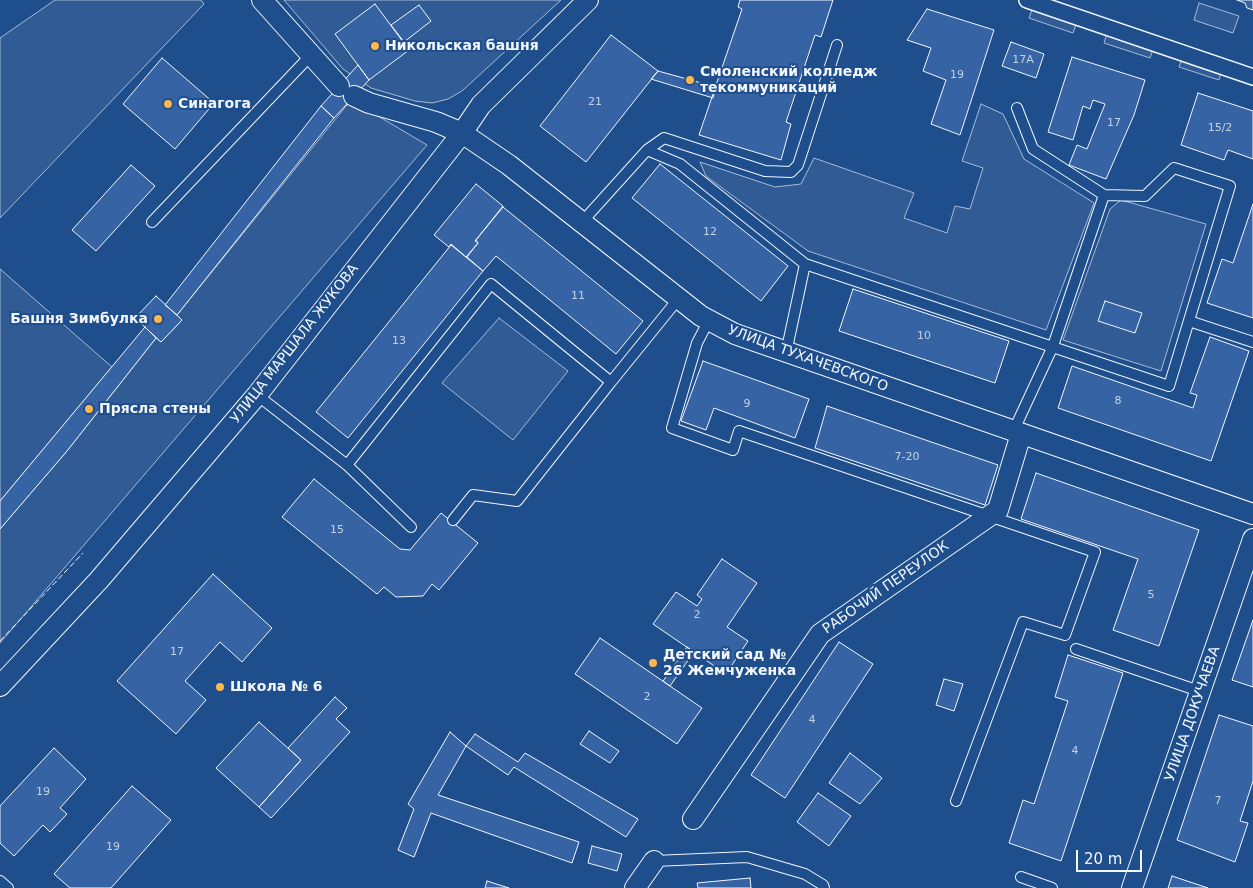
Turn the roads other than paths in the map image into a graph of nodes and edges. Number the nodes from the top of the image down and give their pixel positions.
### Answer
1 (262, 0) edge
2 (588, 0) edge
3 (1027, 0) edge
4 (837, 45) dead end
5 (311, 56) junction
6 (1253, 76) edge
7 (1017, 108) dead end
8 (462, 133) junction
9 (647, 150) junction
10 (1104, 195) junction
11 (152, 222) dead end
12 (582, 222) junction
13 (806, 264) junction
14 (679, 298) junction
15 (709, 320) junction
16 (1189, 321) junction
17 (1253, 342) edge
18 (1052, 346) junction
19 (786, 353) junction
20 (611, 382) junction
21 (257, 395) junction
22 (1017, 433) junction
23 (347, 465) junction
24 (1253, 514) edge
25 (988, 516) junction
26 (453, 520) dead end
27 (411, 527) dead end
28 (1253, 539) edge
29 (1076, 649) dead end
30 (0, 686) edge
31 (1202, 692) junction
32 (956, 801) dead end
33 (694, 819) dead end
34 (654, 861) joint
35 (1021, 877) dead end
36 (0, 881) edge
37 (8, 888) edge
38 (635, 888) edge
39 (824, 888) edge
40 (1052, 888) edge
41 (1132, 888) edge

1 - 5 street, УЛИЦА ТУХАЧЕВСКОГО
2 - 8 street, УЛИЦА МАРШАЛА ЖУКОВА
3 - 6 street
4 - 9 lane
5 - 8 street, УЛИЦА ТУХАЧЕВСКОГО
5 - 11 lane
7 - 10 lane
8 - 12 street, УЛИЦА ТУХАЧЕВСКОГО
8 - 21 street, УЛИЦА МАРШАЛА ЖУКОВА
9 - 12 lane
9 - 13 lane
10 - 16 lane
10 - 18 lane
12 - 14 street, УЛИЦА ТУХАЧЕВСКОГО
13 - 18 lane
13 - 19 lane
14 - 15 street, УЛИЦА ТУХАЧЕВСКОГО
14 - 20 lane
15 - 19 street, УЛИЦА ТУХАЧЕВСКОГО
15 - 25 lane
16 - 17 lane
16 - 18 lane
18 - 22 lane
19 - 22 street, УЛИЦА ТУХАЧЕВСКОГО
20 - 23 lane
20 - 26 lane
21 - 23 lane
21 - 30 street, УЛИЦА МАРШАЛА ЖУКОВА
22 - 24 street, УЛИЦА ТУХАЧЕВСКОГО
22 - 25 street, РАБОЧИЙ ПЕРЕУЛОК
23 - 27 lane
25 - 32 lane
25 - 33 street, РАБОЧИЙ ПЕРЕУЛОК
28 - 31 street, УЛИЦА ДОКУЧАЕВА
29 - 31 lane
31 - 41 street, УЛИЦА ДОКУЧАЕВА
34 - 38 street
34 - 39 lane
35 - 40 lane
36 - 37 lane

